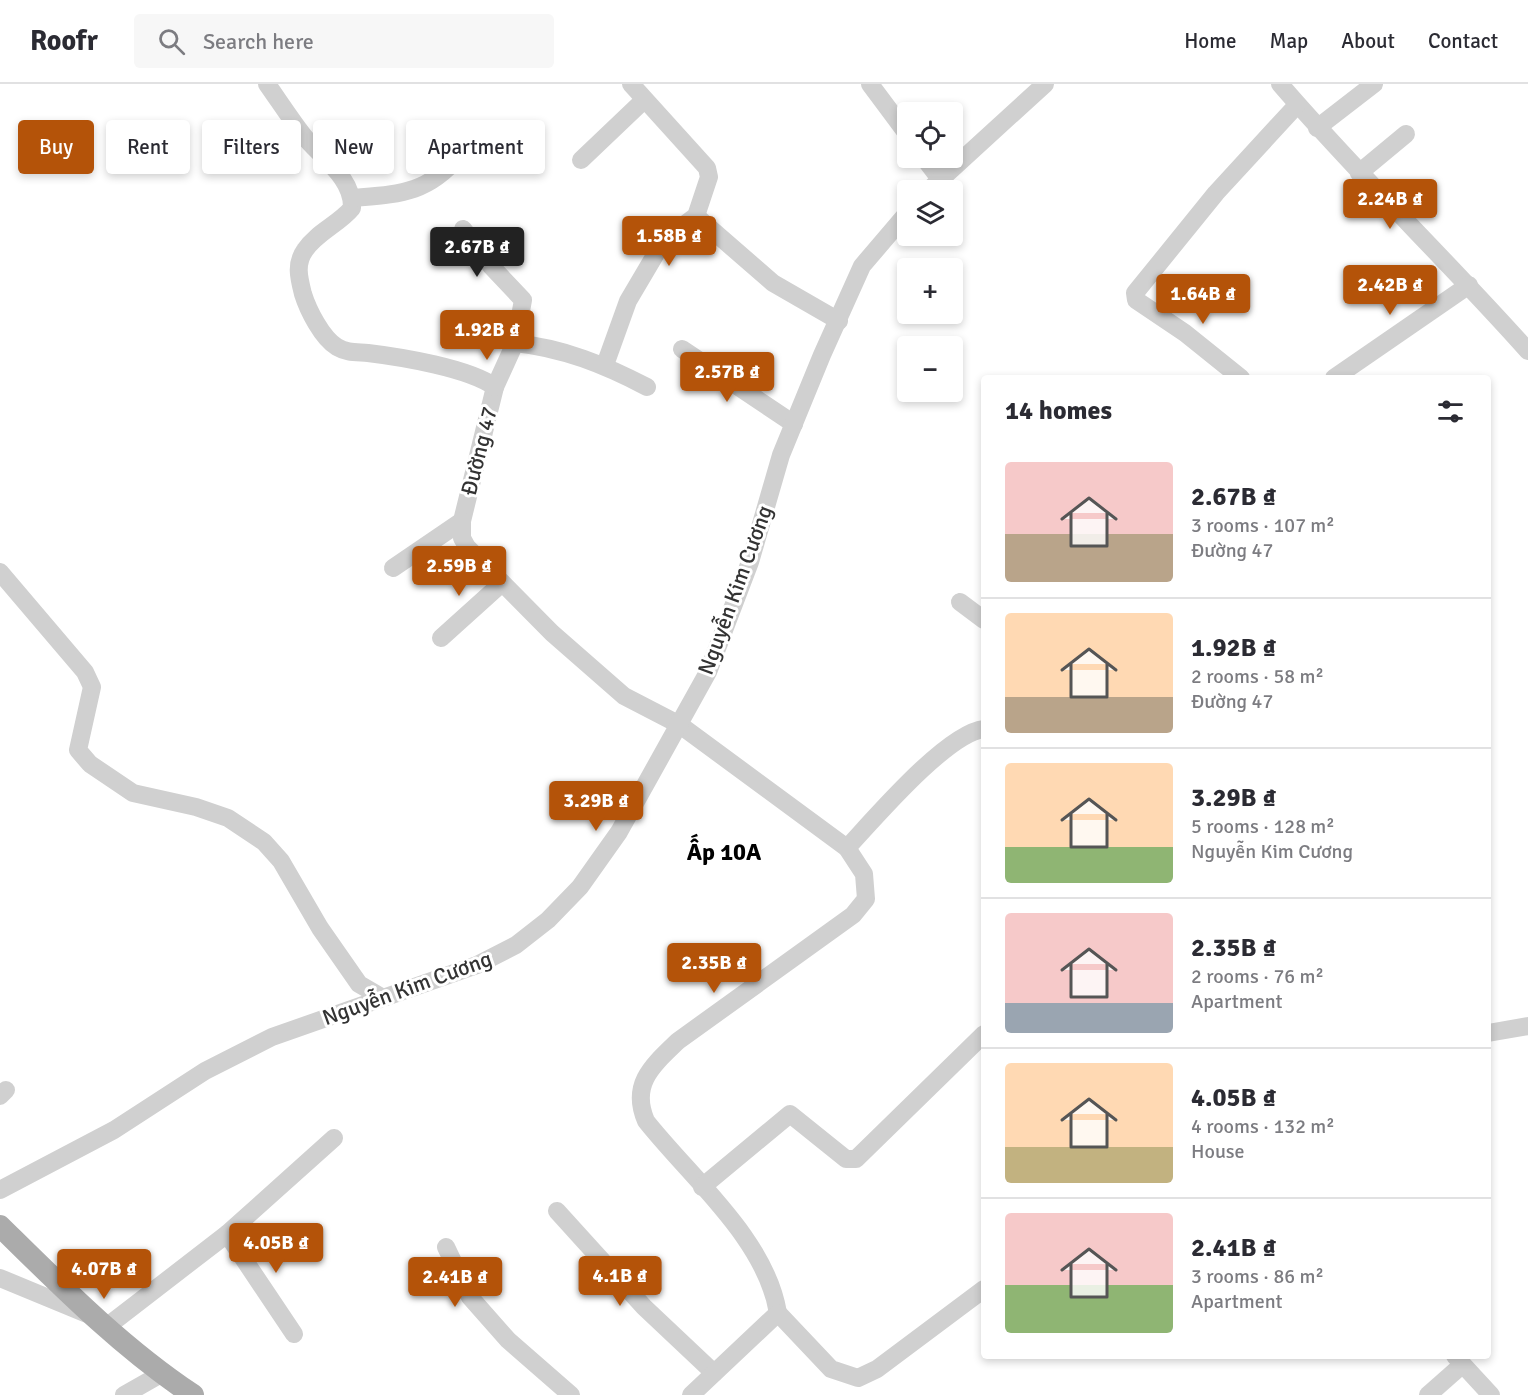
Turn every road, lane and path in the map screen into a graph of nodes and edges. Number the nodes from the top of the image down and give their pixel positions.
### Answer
1 (267, 84) edge
2 (631, 84) edge
3 (870, 84) edge
4 (1045, 84) edge
5 (1280, 84) edge
6 (1374, 84) edge
7 (644, 100) junction
8 (1297, 105) junction
9 (897, 120) edge
10 (1317, 128) junction
11 (1406, 134) dead end
12 (580, 159) dead end
13 (1359, 173) junction
14 (443, 174) edge
15 (939, 180) edge
16 (352, 198) junction
17 (696, 216) junction
18 (897, 225) edge
19 (463, 229) dead end
20 (1469, 285) junction
21 (839, 321) junction
22 (515, 343) junction
23 (682, 349) dead end
24 (1528, 351) edge
25 (605, 365) junction
26 (1237, 375) edge
27 (1339, 375) edge
28 (495, 387) junction
29 (648, 387) dead end
30 (794, 424) junction
31 (462, 521) junction
32 (393, 568) dead end
33 (0, 572) edge
34 (502, 583) junction
35 (960, 602) dead end
36 (981, 618) edge
37 (441, 638) dead end
38 (680, 725) junction
39 (981, 730) edge
40 (847, 848) junction
41 (383, 998) junction
42 (1528, 1026) edge
43 (1491, 1032) edge
44 (981, 1037) edge
45 (334, 1138) dead end
46 (702, 1187) junction
47 (0, 1190) edge
48 (557, 1211) dead end
49 (0, 1226) edge
50 (227, 1234) junction
51 (446, 1247) dead end
52 (0, 1278) edge
53 (981, 1291) edge
54 (778, 1313) junction
55 (98, 1322) junction
56 (294, 1334) dead end
57 (1459, 1361) edge
58 (714, 1373) junction
59 (161, 1374) junction
60 (124, 1395) edge
61 (193, 1395) edge
62 (570, 1395) edge
63 (691, 1395) edge
64 (1428, 1395) edge
65 (1491, 1395) edge

1 - 16 street
2 - 7 street
3 - 9 street
4 - 15 street
5 - 8 street
6 - 10 street
7 - 12 street
7 - 17 street
8 - 10 street
8 - 26 street
10 - 13 street
11 - 13 street
13 - 20 street
14 - 16 street
16 - 28 street, Đường 47
17 - 21 street
17 - 25 street
18 - 21 street, Nguyễn Kim Cương
19 - 22 street
20 - 24 street
20 - 27 street
21 - 30 street, Nguyễn Kim Cương
22 - 25 street
22 - 28 street
23 - 30 street
25 - 29 street
28 - 31 street, Đường 47
30 - 38 street, Nguyễn Kim Cương
31 - 32 street
31 - 34 street, Đường 47
33 - 41 street
34 - 37 street
34 - 38 street, Đường 47
35 - 36 street
38 - 40 street, Đường 47
38 - 41 street, Nguyễn Kim Cương
39 - 40 street
40 - 46 street
41 - 47 street, Nguyễn Kim Cương
42 - 43 street
44 - 46 street
45 - 50 street
46 - 54 street
48 - 58 street
49 - 55 main road
50 - 55 street
50 - 56 street
51 - 62 street
52 - 55 street
53 - 54 street
54 - 58 street
55 - 59 main road
57 - 64 street
57 - 65 street
58 - 63 street
59 - 60 street
59 - 61 main road

